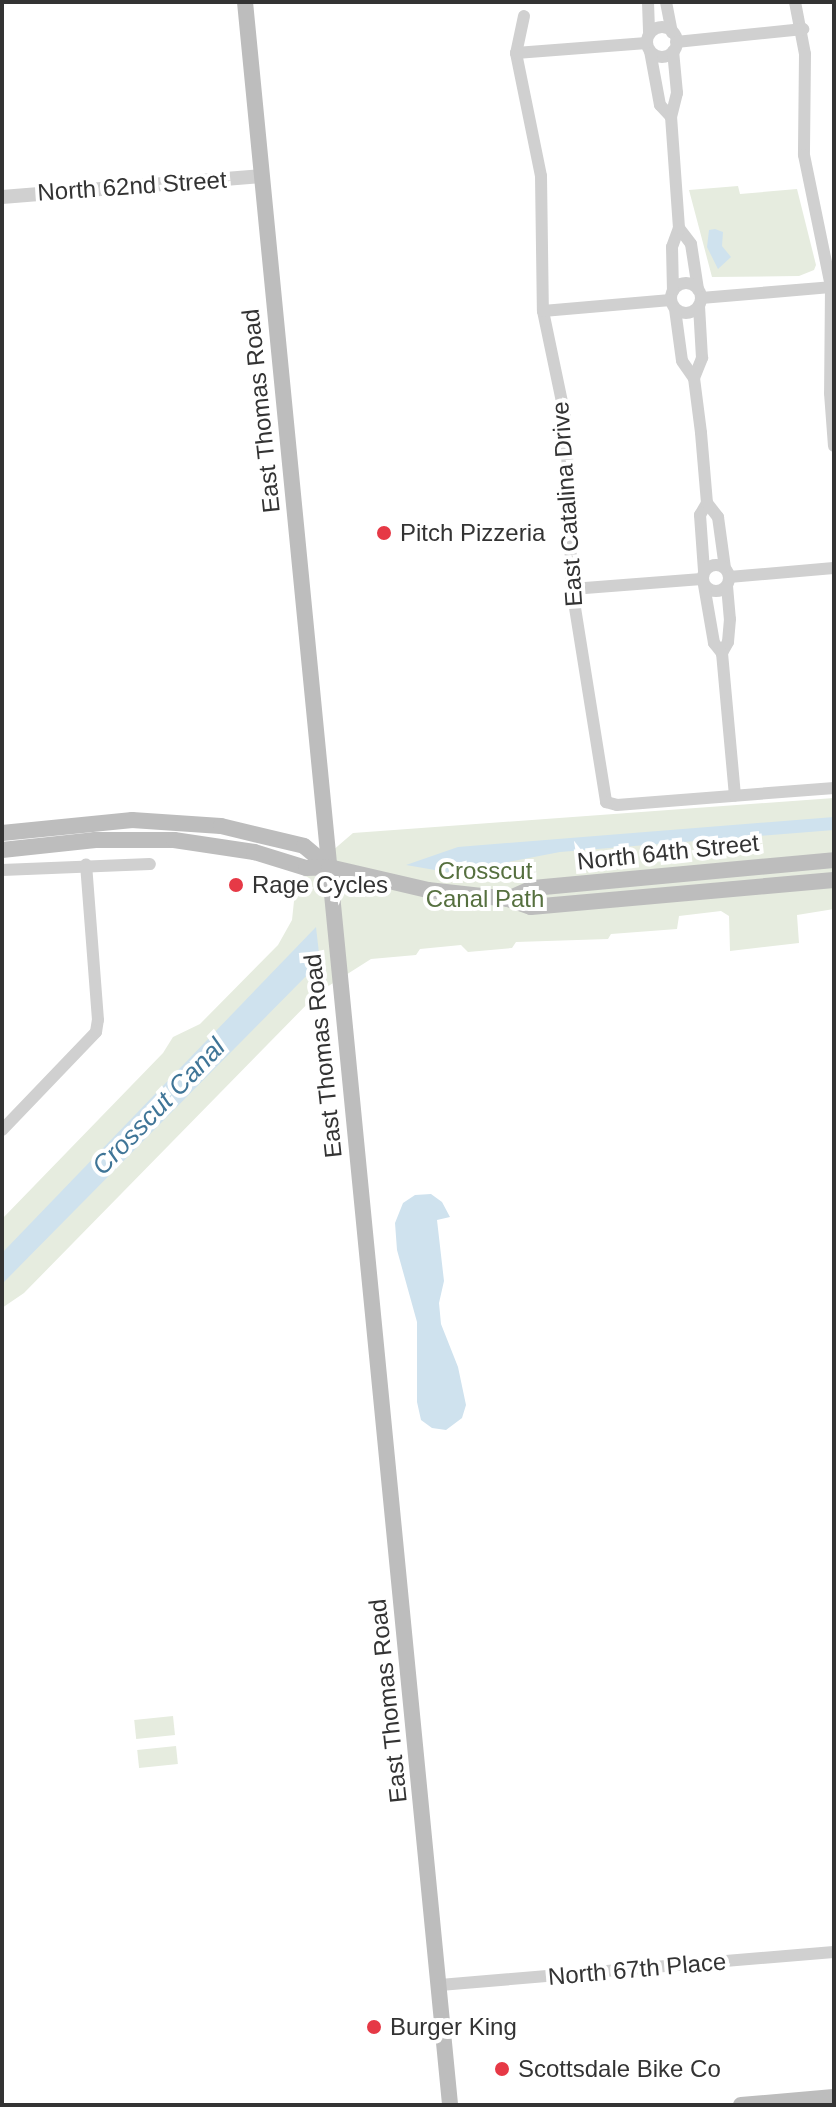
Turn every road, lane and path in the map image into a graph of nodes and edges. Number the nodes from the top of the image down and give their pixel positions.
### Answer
1 (245, 2) edge
2 (648, 2) edge
3 (666, 2) edge
4 (795, 2) edge
5 (524, 16) dead end
6 (803, 29) junction
7 (674, 42) junction
8 (649, 43) junction
9 (516, 53) junction
10 (671, 117) junction
11 (262, 176) junction
12 (2, 197) edge
13 (679, 228) junction
14 (831, 287) junction
15 (699, 298) junction
16 (673, 300) junction
17 (543, 311) junction
18 (694, 378) junction
19 (834, 446) edge
20 (707, 503) junction
21 (834, 568) edge
22 (727, 577) junction
23 (703, 578) junction
24 (572, 589) junction
25 (722, 653) junction
26 (834, 788) edge
27 (735, 795) junction
28 (606, 802) joint
29 (105, 822) junction
30 (2, 833) edge
31 (105, 840) junction
32 (2, 850) edge
33 (834, 860) edge
34 (86, 864) junction
35 (150, 864) dead end
36 (329, 867) junction
37 (2, 870) edge
38 (834, 880) edge
39 (508, 899) junction
40 (3, 1128) edge
41 (834, 1952) edge
42 (440, 1985) junction
43 (834, 2097) edge
44 (450, 2105) edge
45 (741, 2105) edge

1 - 11 main road, East Thomas Road
2 - 8 street
3 - 7 street
4 - 6 street
5 - 9 street, East Catalina Drive
6 - 7 street
6 - 14 street
7 - 8 street
7 - 8 street
7 - 10 street
8 - 9 street
8 - 10 street
9 - 17 street, East Catalina Drive
10 - 13 street
11 - 12 street, North 62nd Street
11 - 36 main road, East Thomas Road
13 - 15 street
13 - 16 street
14 - 15 street
14 - 19 street
15 - 16 street
15 - 16 street
15 - 18 street
16 - 17 street
16 - 18 street
17 - 24 street, East Catalina Drive
18 - 20 street
20 - 22 street
20 - 23 street
21 - 22 street
22 - 23 street
22 - 23 street
22 - 25 street
23 - 24 street
23 - 25 street
24 - 28 street, East Catalina Drive
25 - 27 street
26 - 27 street, North 64th Street
27 - 28 street, North 64th Street
29 - 30 main road, North 64th Street
29 - 31 main road
29 - 36 main road, North 64th Street
31 - 32 main road, North 64th Street
31 - 36 main road, North 64th Street
33 - 39 main road, North 64th Street
34 - 35 street
34 - 37 street
34 - 40 street
36 - 39 main road, North 64th Street
36 - 42 main road, East Thomas Road
38 - 39 main road, North 64th Street
41 - 42 street, North 67th Place
42 - 44 main road, East Thomas Road
43 - 45 main road

